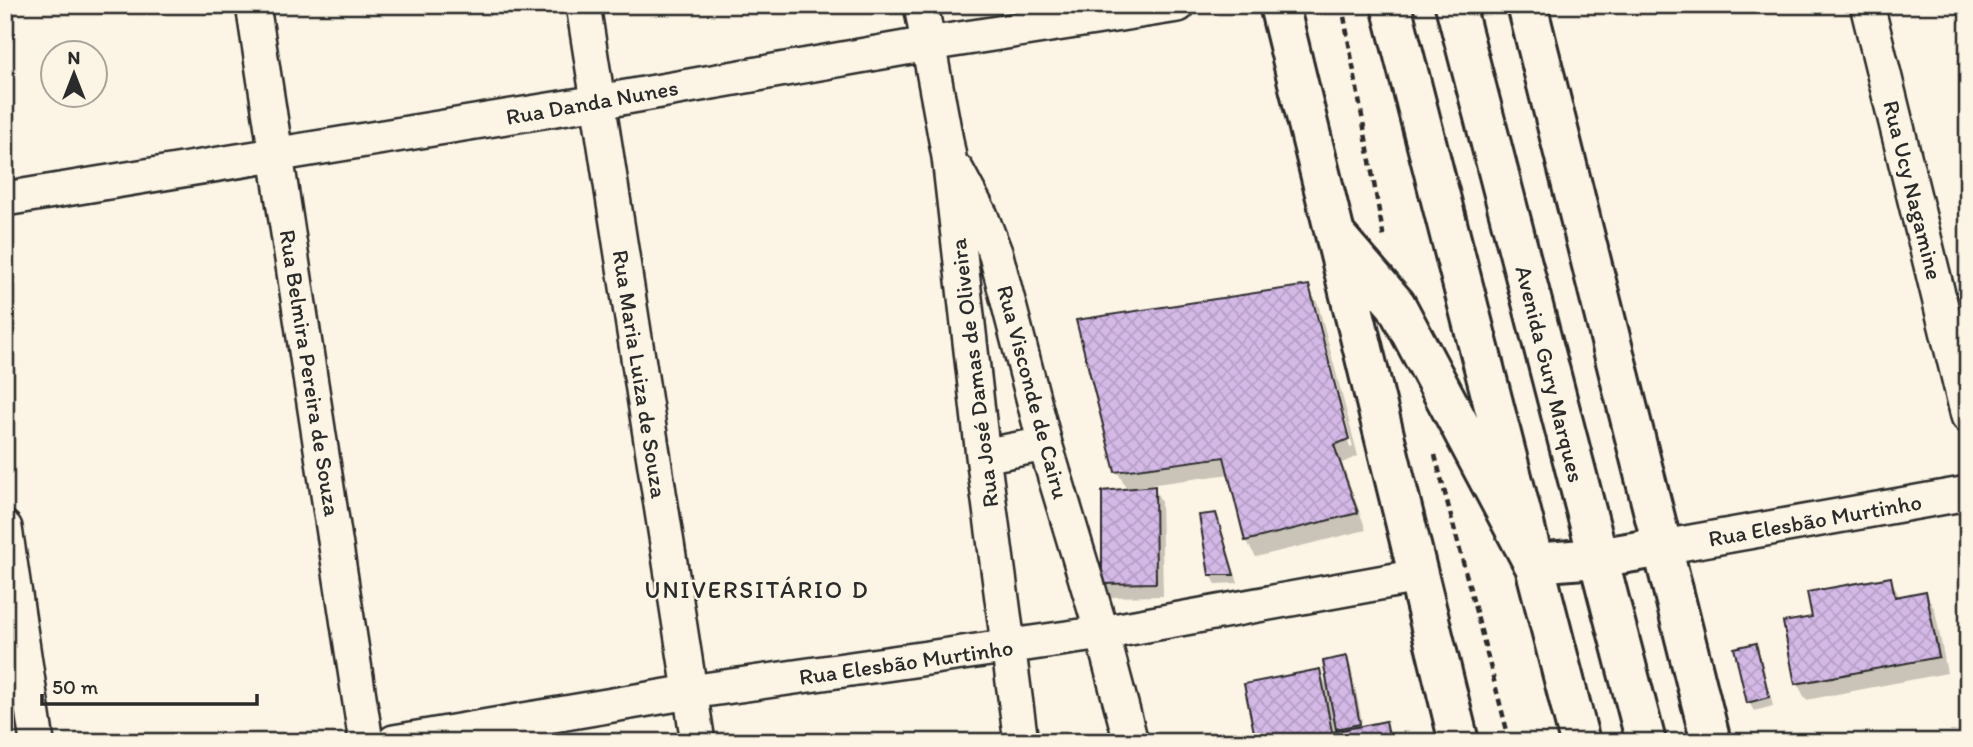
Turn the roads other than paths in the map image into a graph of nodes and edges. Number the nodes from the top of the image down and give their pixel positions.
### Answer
1 (253, 5) edge
2 (583, 5) edge
3 (921, 5) edge
4 (1178, 5) edge
5 (1279, 5) edge
6 (1391, 5) edge
7 (1455, 5) edge
8 (1527, 5) edge
9 (1867, 5) edge
10 (928, 44) junction
11 (598, 102) junction
12 (276, 155) junction
13 (949, 157) junction
14 (5, 199) edge
15 (1334, 234) junction
16 (1968, 416) edge
17 (1045, 444) junction
18 (983, 456) junction
19 (1968, 494) edge
20 (5, 528) edge
21 (1663, 547) junction
22 (1597, 558) junction
23 (1533, 563) junction
24 (1418, 576) junction
25 (1102, 633) junction
26 (1008, 648) junction
27 (690, 692) junction
28 (37, 742) edge
29 (366, 742) edge
30 (394, 742) edge
31 (698, 742) edge
32 (1021, 742) edge
33 (1131, 742) edge
34 (1460, 742) edge
35 (1580, 742) edge
36 (1646, 742) edge
37 (1712, 742) edge

1 - 12 street, Rua Belmira Pereira de Souza
2 - 11 street, Rua Maria Luiza de Souza
3 - 10 street, Rua José Damas de Oliveira
4 - 10 street, Rua Danda Nunes
5 - 15 main road
6 - 23 main road
7 - 22 main road, Avenida Gury Marques
8 - 21 main road
9 - 16 street, Rua Ucy Nagamine
10 - 11 street, Rua Danda Nunes
10 - 13 street, Rua José Damas de Oliveira
11 - 12 street, Rua Danda Nunes
11 - 27 street, Rua Maria Luiza de Souza
12 - 14 street, Rua Danda Nunes
12 - 29 street, Rua Belmira Pereira de Souza
13 - 17 street, Rua Visconde de Cairu
13 - 18 street, Rua José Damas de Oliveira
15 - 23 main road
15 - 24 main road
17 - 18 street
17 - 25 street, Rua Visconde de Cairu
18 - 26 street, Rua José Damas de Oliveira
19 - 21 street, Rua Elesbão Murtinho
20 - 28 street
21 - 22 main road
21 - 37 main road
22 - 23 main road
22 - 36 main road, Avenida Gury Marques
23 - 35 main road
24 - 25 street, Rua Elesbão Murtinho
24 - 34 main road
25 - 26 street, Rua Elesbão Murtinho
25 - 33 street, Rua Visconde de Cairu
26 - 27 street, Rua Elesbão Murtinho
26 - 32 street, Rua José Damas de Oliveira
27 - 30 street, Rua Elesbão Murtinho
27 - 31 street, Rua Maria Luiza de Souza

